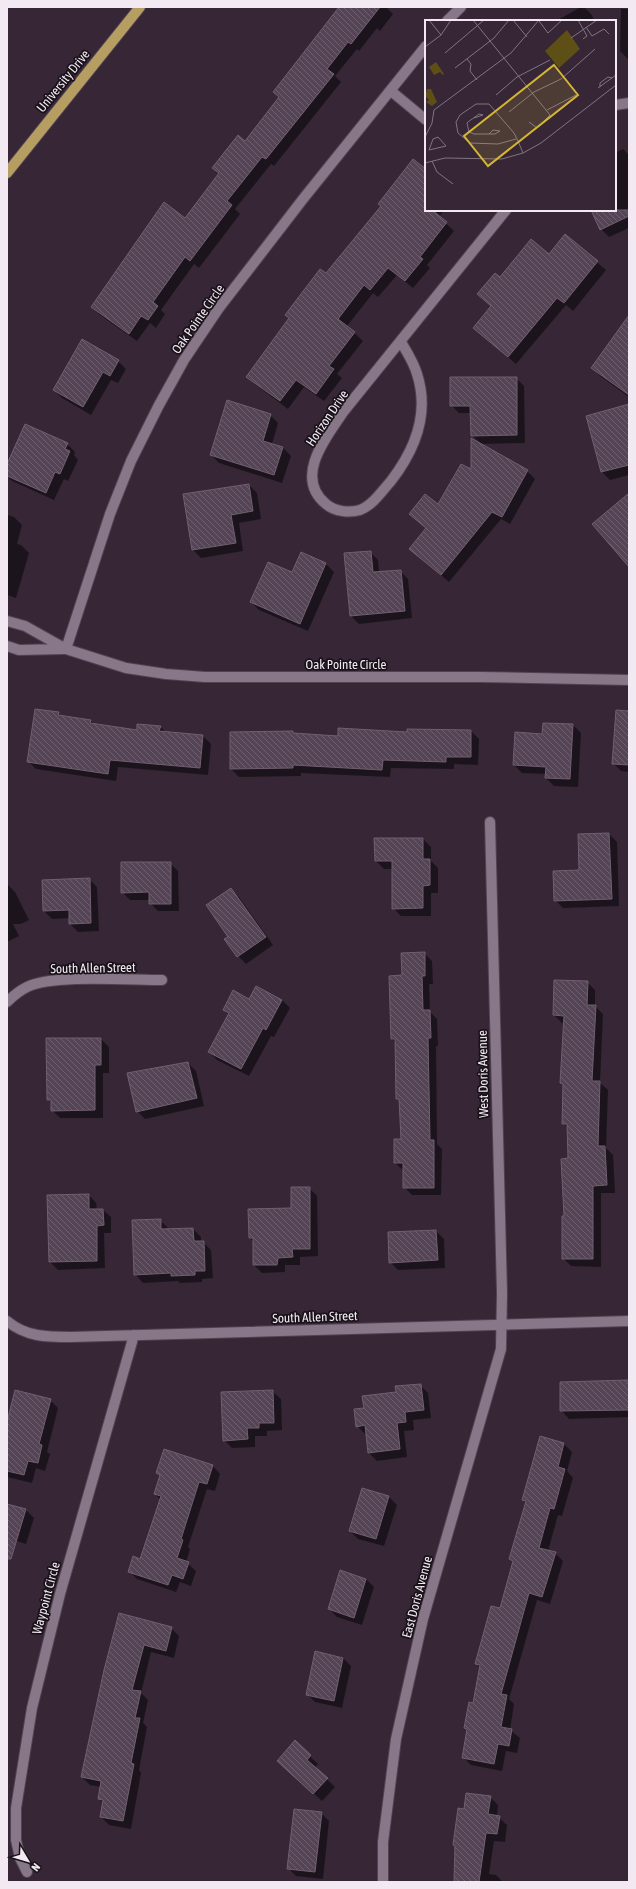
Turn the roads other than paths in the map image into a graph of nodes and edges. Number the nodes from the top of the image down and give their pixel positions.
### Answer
1 (140, 7) edge
2 (461, 7) edge
3 (448, 20) edge
4 (425, 47) edge
5 (391, 91) junction
6 (629, 103) edge
7 (616, 105) edge
8 (425, 119) edge
9 (7, 173) edge
10 (505, 211) edge
11 (401, 342) junction
12 (7, 621) edge
13 (7, 646) edge
14 (66, 649) junction
15 (629, 680) edge
16 (490, 822) dead end
17 (162, 980) dead end
18 (7, 1002) edge
19 (7, 1321) edge
20 (629, 1321) edge
21 (502, 1324) junction
22 (134, 1335) junction
23 (27, 1872) dead end
24 (383, 1882) edge

1 - 9 main road, University Drive
2 - 3 street
4 - 5 street, Oak Pointe Circle
5 - 8 street
5 - 14 street, Oak Pointe Circle
6 - 7 street
10 - 11 street, Horizon Drive
11 - 11 street, Horizon Drive
12 - 14 street, Oak Pointe Circle
13 - 14 street, Oak Pointe Circle
14 - 15 street, Oak Pointe Circle
16 - 21 street, West Doris Avenue
17 - 18 street, South Allen Street
19 - 22 street, South Allen Street
20 - 21 street, South Allen Street
21 - 22 street, South Allen Street
21 - 24 street, East Doris Avenue
22 - 23 street, Waypoint Circle

